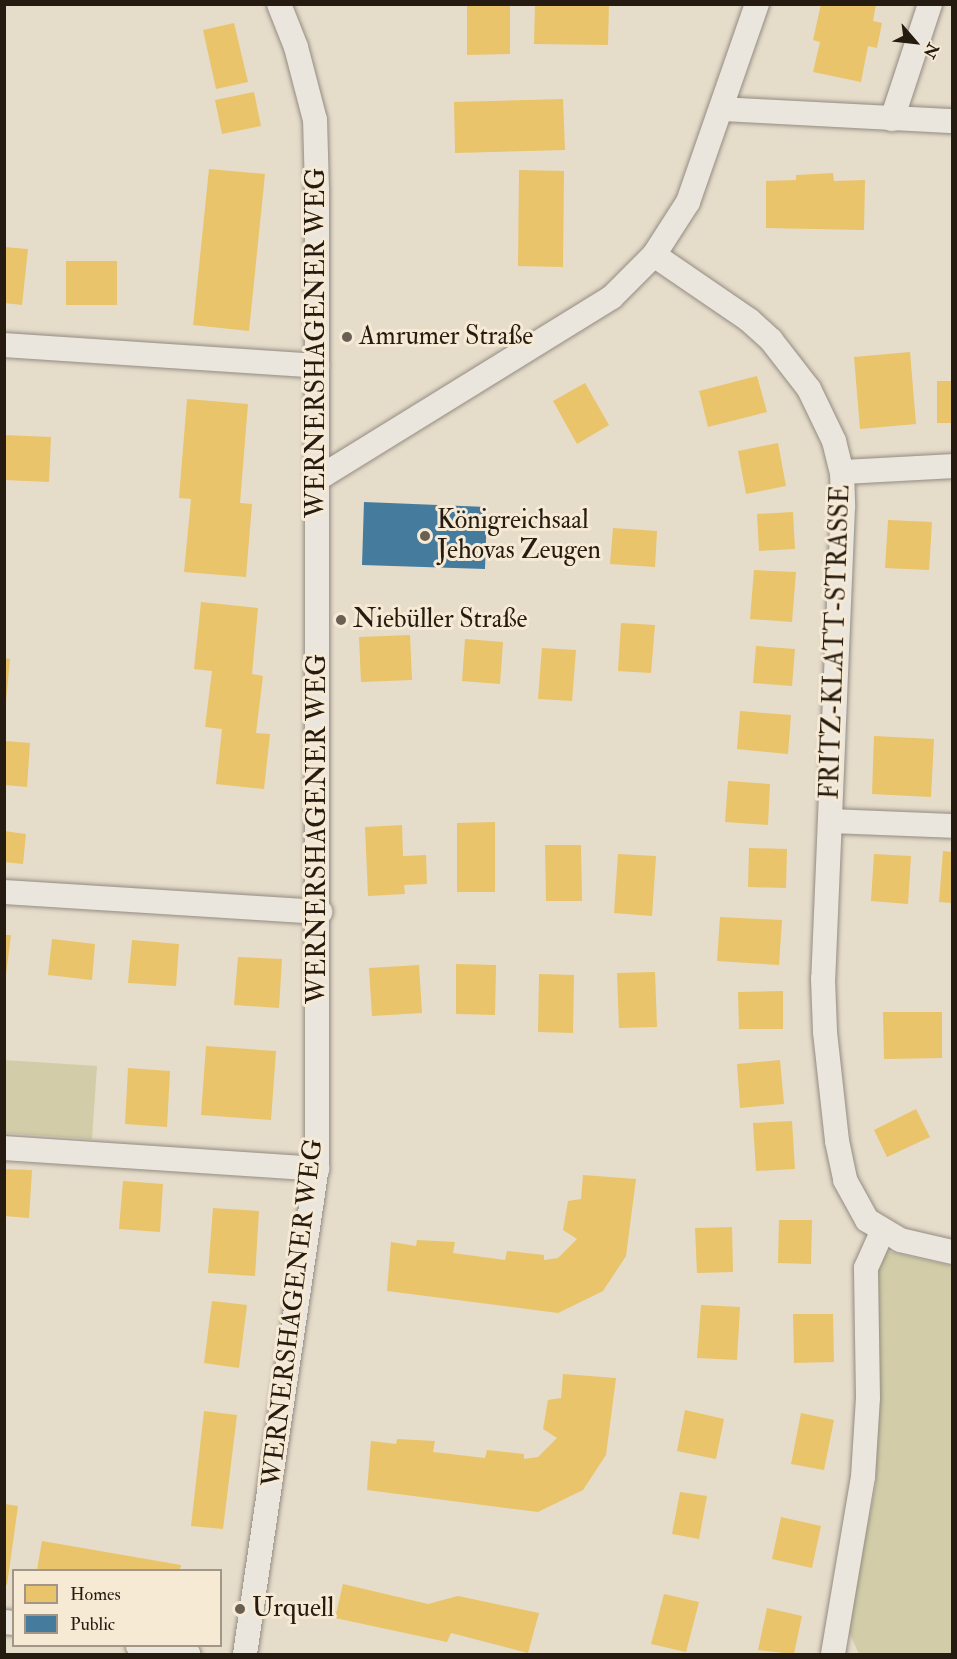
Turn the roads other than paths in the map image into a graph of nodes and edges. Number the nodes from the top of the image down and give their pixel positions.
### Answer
1 (279, 4) edge
2 (757, 4) edge
3 (930, 4) edge
4 (721, 110) junction
5 (892, 119) junction
6 (952, 121) edge
7 (654, 255) junction
8 (4, 345) edge
9 (316, 366) junction
10 (952, 466) edge
11 (842, 472) junction
12 (319, 478) junction
13 (830, 821) junction
14 (952, 826) edge
15 (4, 892) edge
16 (320, 912) junction
17 (4, 1148) edge
18 (317, 1169) junction
19 (882, 1232) junction
20 (952, 1252) edge
21 (144, 1647) edge
22 (188, 1654) edge
23 (245, 1654) edge
24 (833, 1654) edge

1 - 9 street, WERNERSHAGENER WEG
2 - 4 street
3 - 5 street
4 - 5 street
4 - 7 street
5 - 6 street
7 - 11 street, FRITZ-KLATT-STRASSE
7 - 12 street
8 - 9 street
9 - 12 street, WERNERSHAGENER WEG
10 - 11 street
11 - 13 street, FRITZ-KLATT-STRASSE
12 - 16 street, WERNERSHAGENER WEG
13 - 14 street, FRITZ-KLATT-STRASSE
13 - 19 street, FRITZ-KLATT-STRASSE
15 - 16 street
16 - 18 street, WERNERSHAGENER WEG
17 - 18 street
18 - 23 street, WERNERSHAGENER WEG
19 - 20 street, FRITZ-KLATT-STRASSE
19 - 24 street
21 - 22 street

